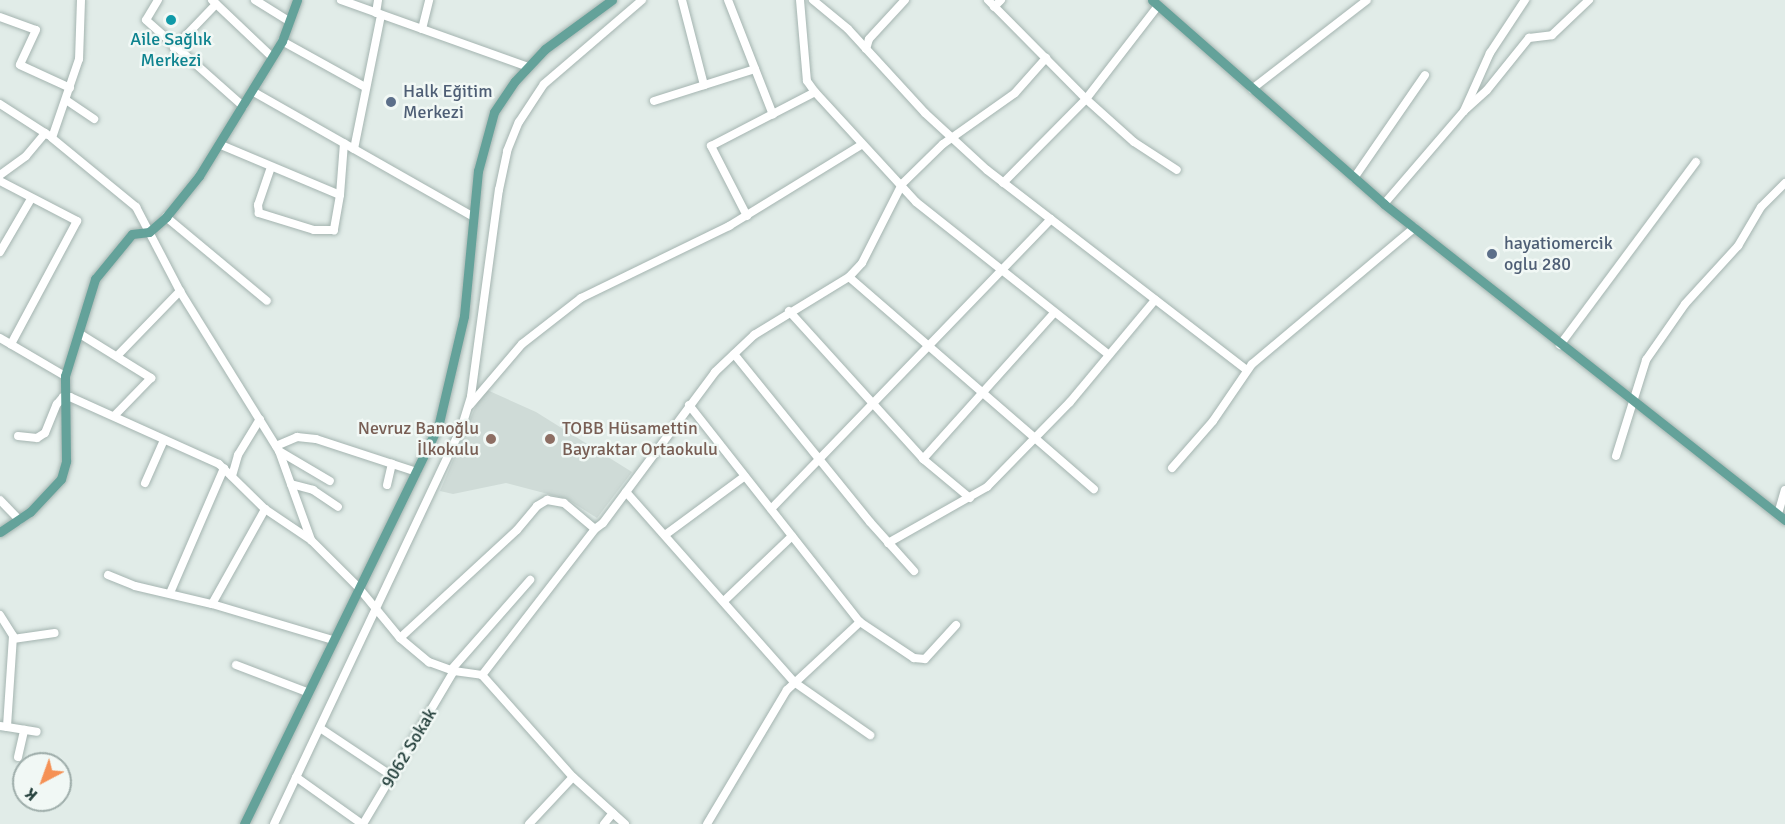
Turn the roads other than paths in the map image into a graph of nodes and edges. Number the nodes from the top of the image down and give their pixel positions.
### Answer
1 (81, 0) edge
2 (158, 0) edge
3 (255, 0) edge
4 (297, 0) edge
5 (341, 0) edge
6 (378, 0) edge
7 (429, 0) edge
8 (612, 0) edge
9 (642, 0) edge
10 (682, 0) edge
11 (728, 0) edge
12 (800, 0) edge
13 (813, 0) edge
14 (905, 0) edge
15 (988, 0) edge
16 (1001, 0) edge
17 (1367, 0) edge
18 (1525, 0) edge
19 (1588, 0) edge
20 (214, 2) edge
21 (1155, 3) edge
22 (994, 6) junction
23 (378, 14) junction
24 (0, 17) edge
25 (289, 21) junction
26 (422, 29) junction
27 (282, 41) junction
28 (174, 48) junction
29 (866, 49) junction
30 (272, 57) junction
31 (1046, 58) junction
32 (528, 67) junction
33 (755, 69) junction
34 (1425, 75) dead end
35 (704, 85) junction
36 (365, 87) junction
37 (70, 88) junction
38 (1252, 89) junction
39 (252, 91) junction
40 (815, 92) junction
41 (1086, 99) junction
42 (66, 100) junction
43 (654, 101) dead end
44 (0, 104) edge
45 (243, 106) junction
46 (1464, 111) junction
47 (773, 115) junction
48 (94, 118) dead end
49 (1125, 134) junction
50 (48, 136) junction
51 (952, 139) junction
52 (344, 143) junction
53 (1120, 143) dead end
54 (221, 145) junction
55 (861, 145) junction
56 (354, 149) junction
57 (1696, 162) dead end
58 (271, 167) junction
59 (1177, 170) dead end
60 (0, 175) edge
61 (1354, 178) junction
62 (0, 181) edge
63 (1003, 183) junction
64 (1785, 183) edge
65 (901, 187) junction
66 (340, 195) junction
67 (31, 199) junction
68 (1384, 204) junction
69 (747, 216) junction
70 (166, 217) junction
71 (474, 217) junction
72 (1051, 219) junction
73 (1414, 228) junction
74 (149, 232) junction
75 (0, 252) edge
76 (1001, 272) junction
77 (849, 277) junction
78 (180, 291) junction
79 (1155, 300) junction
80 (267, 301) dead end
81 (789, 311) junction
82 (1053, 313) junction
83 (80, 333) junction
84 (0, 338) edge
85 (11, 344) junction
86 (1560, 345) junction
87 (928, 348) junction
88 (119, 354) junction
89 (734, 354) junction
90 (1108, 354) junction
91 (1247, 370) junction
92 (65, 376) junction
93 (983, 394) junction
94 (63, 397) junction
95 (1631, 400) junction
96 (689, 405) junction
97 (873, 406) junction
98 (468, 407) junction
99 (114, 416) junction
100 (260, 419) junction
101 (18, 436) dead end
102 (1036, 437) junction
103 (164, 440) junction
104 (277, 449) junction
105 (1616, 456) dead end
106 (923, 459) junction
107 (820, 460) junction
108 (392, 464) junction
109 (224, 468) junction
110 (1172, 468) dead end
111 (417, 472) junction
112 (232, 476) junction
113 (745, 476) junction
114 (330, 481) dead end
115 (145, 483) dead end
116 (291, 484) junction
117 (387, 485) dead end
118 (1094, 489) dead end
119 (1785, 490) edge
120 (627, 492) junction
121 (970, 498) junction
122 (0, 500) edge
123 (338, 507) dead end
124 (265, 509) junction
125 (771, 509) junction
126 (1781, 517) edge
127 (19, 520) junction
128 (595, 529) junction
129 (0, 532) edge
130 (665, 535) junction
131 (792, 536) junction
132 (311, 540) junction
133 (888, 543) junction
134 (914, 571) dead end
135 (108, 575) dead end
136 (530, 580) dead end
137 (358, 587) junction
138 (170, 593) junction
139 (724, 601) junction
140 (212, 604) junction
141 (376, 611) junction
142 (0, 615) edge
143 (860, 622) junction
144 (956, 625) dead end
145 (55, 633) dead end
146 (400, 638) junction
147 (13, 639) junction
148 (333, 640) junction
149 (236, 665) dead end
150 (452, 671) junction
151 (482, 675) junction
152 (794, 682) junction
153 (307, 692) junction
154 (3, 726) edge
155 (320, 728) junction
156 (24, 730) junction
157 (36, 732) dead end
158 (870, 735) dead end
159 (19, 752) edge
160 (392, 776) junction
161 (296, 777) junction
162 (573, 777) junction
163 (613, 813) junction
164 (244, 824) edge
165 (274, 824) edge
166 (363, 824) edge
167 (529, 824) edge
168 (604, 824) edge
169 (625, 824) edge
170 (707, 824) edge

1 - 37 street
2 - 28 street
3 - 25 street
4 - 25 main road
5 - 23 street
6 - 23 street
7 - 26 street
8 - 32 main road
9 - 98 street
10 - 35 street
11 - 33 street
12 - 40 street
13 - 29 street
14 - 29 street
15 - 22 street
16 - 22 street
17 - 38 street
18 - 46 street
19 - 46 street
20 - 28 street
20 - 30 street
21 - 38 main road
21 - 41 street
22 - 31 street
23 - 26 street
23 - 36 street
24 - 37 street
25 - 27 main road
26 - 32 street
27 - 30 main road
27 - 36 street
28 - 45 street
29 - 51 street
30 - 39 main road
31 - 41 street
31 - 51 street
32 - 71 main road
33 - 35 street
33 - 47 street
34 - 61 street
35 - 43 street
36 - 56 street
37 - 42 street
38 - 61 main road
39 - 45 main road
39 - 52 street
40 - 47 street
40 - 55 street
41 - 49 street
41 - 63 street
42 - 48 street
42 - 50 street
44 - 50 street
45 - 54 main road
46 - 68 street
47 - 69 street
49 - 53 street
49 - 59 street
50 - 60 street
50 - 74 street
51 - 63 street
51 - 65 street
52 - 56 street
52 - 66 street
54 - 58 street
54 - 70 main road
55 - 65 street
55 - 69 street
56 - 71 street
57 - 86 street
58 - 66 street
58 - 66 street
61 - 68 main road
62 - 67 street
63 - 72 street
64 - 95 street
65 - 76 street
65 - 77 street
67 - 75 street
67 - 85 street
68 - 73 main road
69 - 98 street
70 - 74 main road
70 - 80 street
71 - 111 main road
72 - 76 street
72 - 79 street
73 - 86 main road
73 - 91 street
74 - 78 street
74 - 83 main road
76 - 82 street
76 - 87 street
77 - 81 street
77 - 87 street
78 - 88 street
78 - 100 street
79 - 90 street
79 - 91 street
81 - 89 street
81 - 97 street
82 - 90 street
82 - 93 street
83 - 88 street
83 - 92 main road
84 - 85 street
85 - 92 street
86 - 95 main road
87 - 93 street
87 - 97 street
88 - 99 street
89 - 96 street
89 - 107 street
90 - 102 street
91 - 110 street
92 - 94 main road
93 - 102 street
93 - 106 street
94 - 99 street
94 - 101 street
94 - 127 main road
95 - 105 street
95 - 126 main road
96 - 113 street
96 - 120 street
97 - 106 street
97 - 107 street
98 - 141 street
99 - 103 street
100 - 104 street
100 - 112 street
102 - 118 street
102 - 121 street
103 - 109 street
103 - 115 street
104 - 108 street
104 - 114 street
104 - 116 street
106 - 121 street
107 - 125 street
107 - 133 street
108 - 111 street
108 - 117 street
109 - 112 street
109 - 138 street
111 - 137 main road
112 - 124 street
113 - 125 street
113 - 130 street
116 - 123 street
116 - 132 street
119 - 126 street
120 - 128 street
120 - 130 street
121 - 133 street
122 - 127 street
124 - 132 street
124 - 140 street
125 - 131 street
127 - 129 main road
128 - 146 street
128 - 151 street
130 - 139 street
131 - 139 street
131 - 143 street
132 - 137 street
133 - 134 street
135 - 138 street
136 - 150 street, 9062 Sokak
137 - 141 street
137 - 148 main road
138 - 140 street
139 - 152 street
140 - 148 street
141 - 146 street
141 - 155 street
142 - 147 street
143 - 144 street
143 - 152 street
145 - 147 street
146 - 150 street
147 - 154 street
148 - 153 main road
149 - 153 street
150 - 151 street
150 - 160 street, 9062 Sokak
151 - 162 street
152 - 158 street
152 - 170 street
153 - 164 main road
154 - 156 street
155 - 160 street
155 - 161 street
156 - 157 street
156 - 159 street
160 - 166 street, 9062 Sokak
161 - 165 street
161 - 166 street
162 - 163 street
162 - 167 street
163 - 168 street
163 - 169 street

